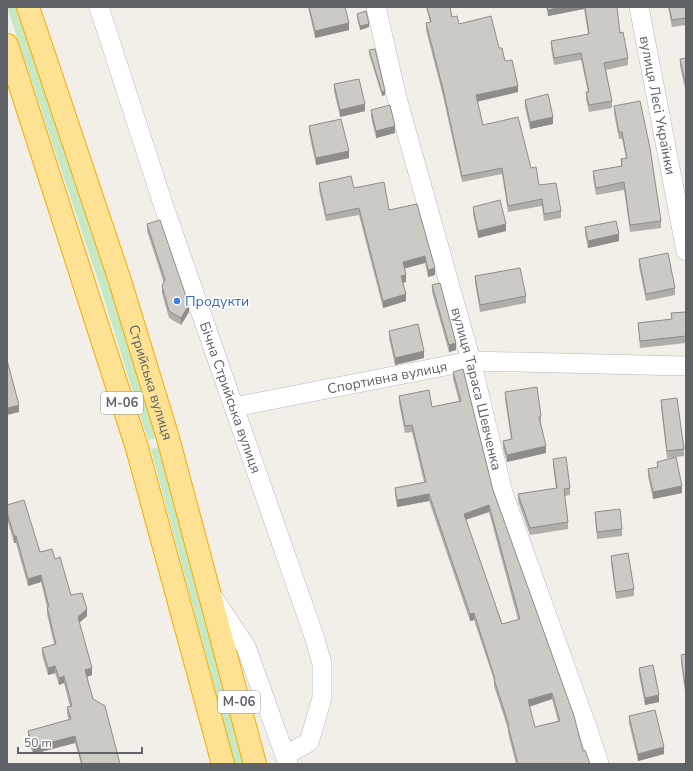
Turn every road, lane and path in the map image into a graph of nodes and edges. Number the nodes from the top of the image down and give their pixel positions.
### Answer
1 (28, 7) edge
2 (99, 7) edge
3 (376, 7) edge
4 (639, 7) edge
5 (7, 45) edge
6 (686, 251) edge
7 (471, 361) junction
8 (686, 366) edge
9 (234, 407) junction
10 (210, 594) junction
11 (287, 759) edge
12 (223, 764) edge
13 (256, 764) edge
14 (598, 764) edge

1 - 10 highway, Стрийська вулиця / М-06
2 - 9 street, Бічна Стрийська вулиця
3 - 7 street, вулиця Тараса Шевченка
4 - 6 street, вулиця Лесі Українки
5 - 12 highway, М-06
7 - 8 street, Спортивна вулиця
7 - 9 street, Спортивна вулиця
7 - 14 street, вулиця Тараса Шевченка
9 - 11 street, Бічна Стрийська вулиця
10 - 11 street
10 - 13 highway, Стрийська вулиця / М-06

